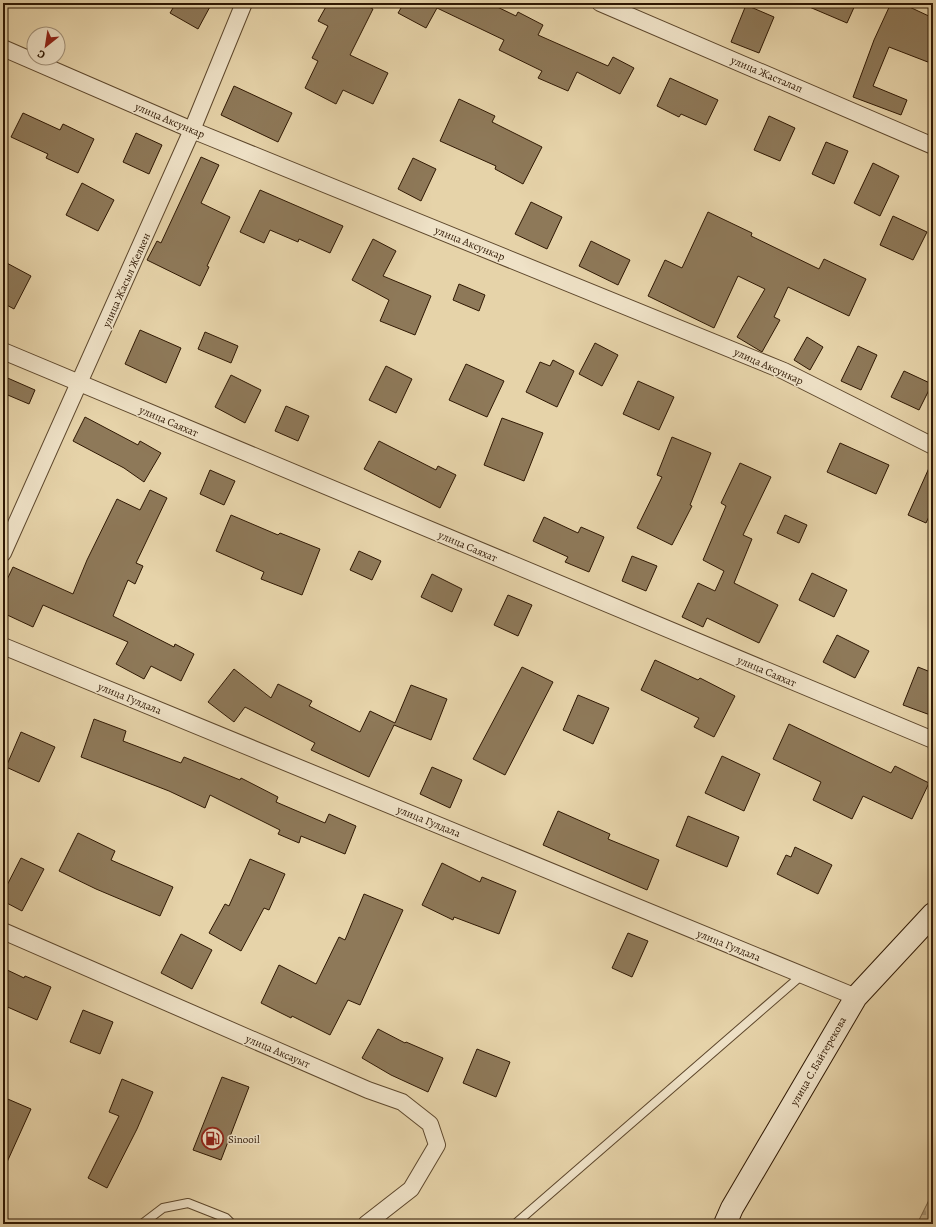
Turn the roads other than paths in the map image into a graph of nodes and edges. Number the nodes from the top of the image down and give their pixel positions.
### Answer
1 (244, 3) edge
2 (600, 3) edge
3 (3, 48) edge
4 (192, 130) junction
5 (933, 146) edge
6 (3, 351) edge
7 (80, 384) junction
8 (933, 446) edge
9 (3, 553) edge
10 (3, 646) edge
11 (933, 740) edge
12 (933, 914) edge
13 (3, 931) edge
14 (802, 975) junction
15 (856, 997) junction
16 (142, 1224) edge
17 (232, 1224) edge
18 (366, 1224) edge
19 (515, 1224) edge
20 (726, 1224) edge

1 - 4 street, улица Жасыл Желкен
2 - 5 street, улица Жасталап
3 - 4 street, улица Аксункар
4 - 7 street, улица Жасыл Желкен
4 - 8 street, улица Аксункар
6 - 7 street, улица Саяхат
7 - 9 street, улица Жасыл Желкен
7 - 11 street, улица Саяхат
10 - 14 street, улица Гулдала
12 - 15 main road, улица С.Байтерекова
13 - 18 street, улица Аксауыт
14 - 15 street, улица Гулдала
14 - 19 lane
15 - 20 main road, улица С.Байтерекова
16 - 17 lane

